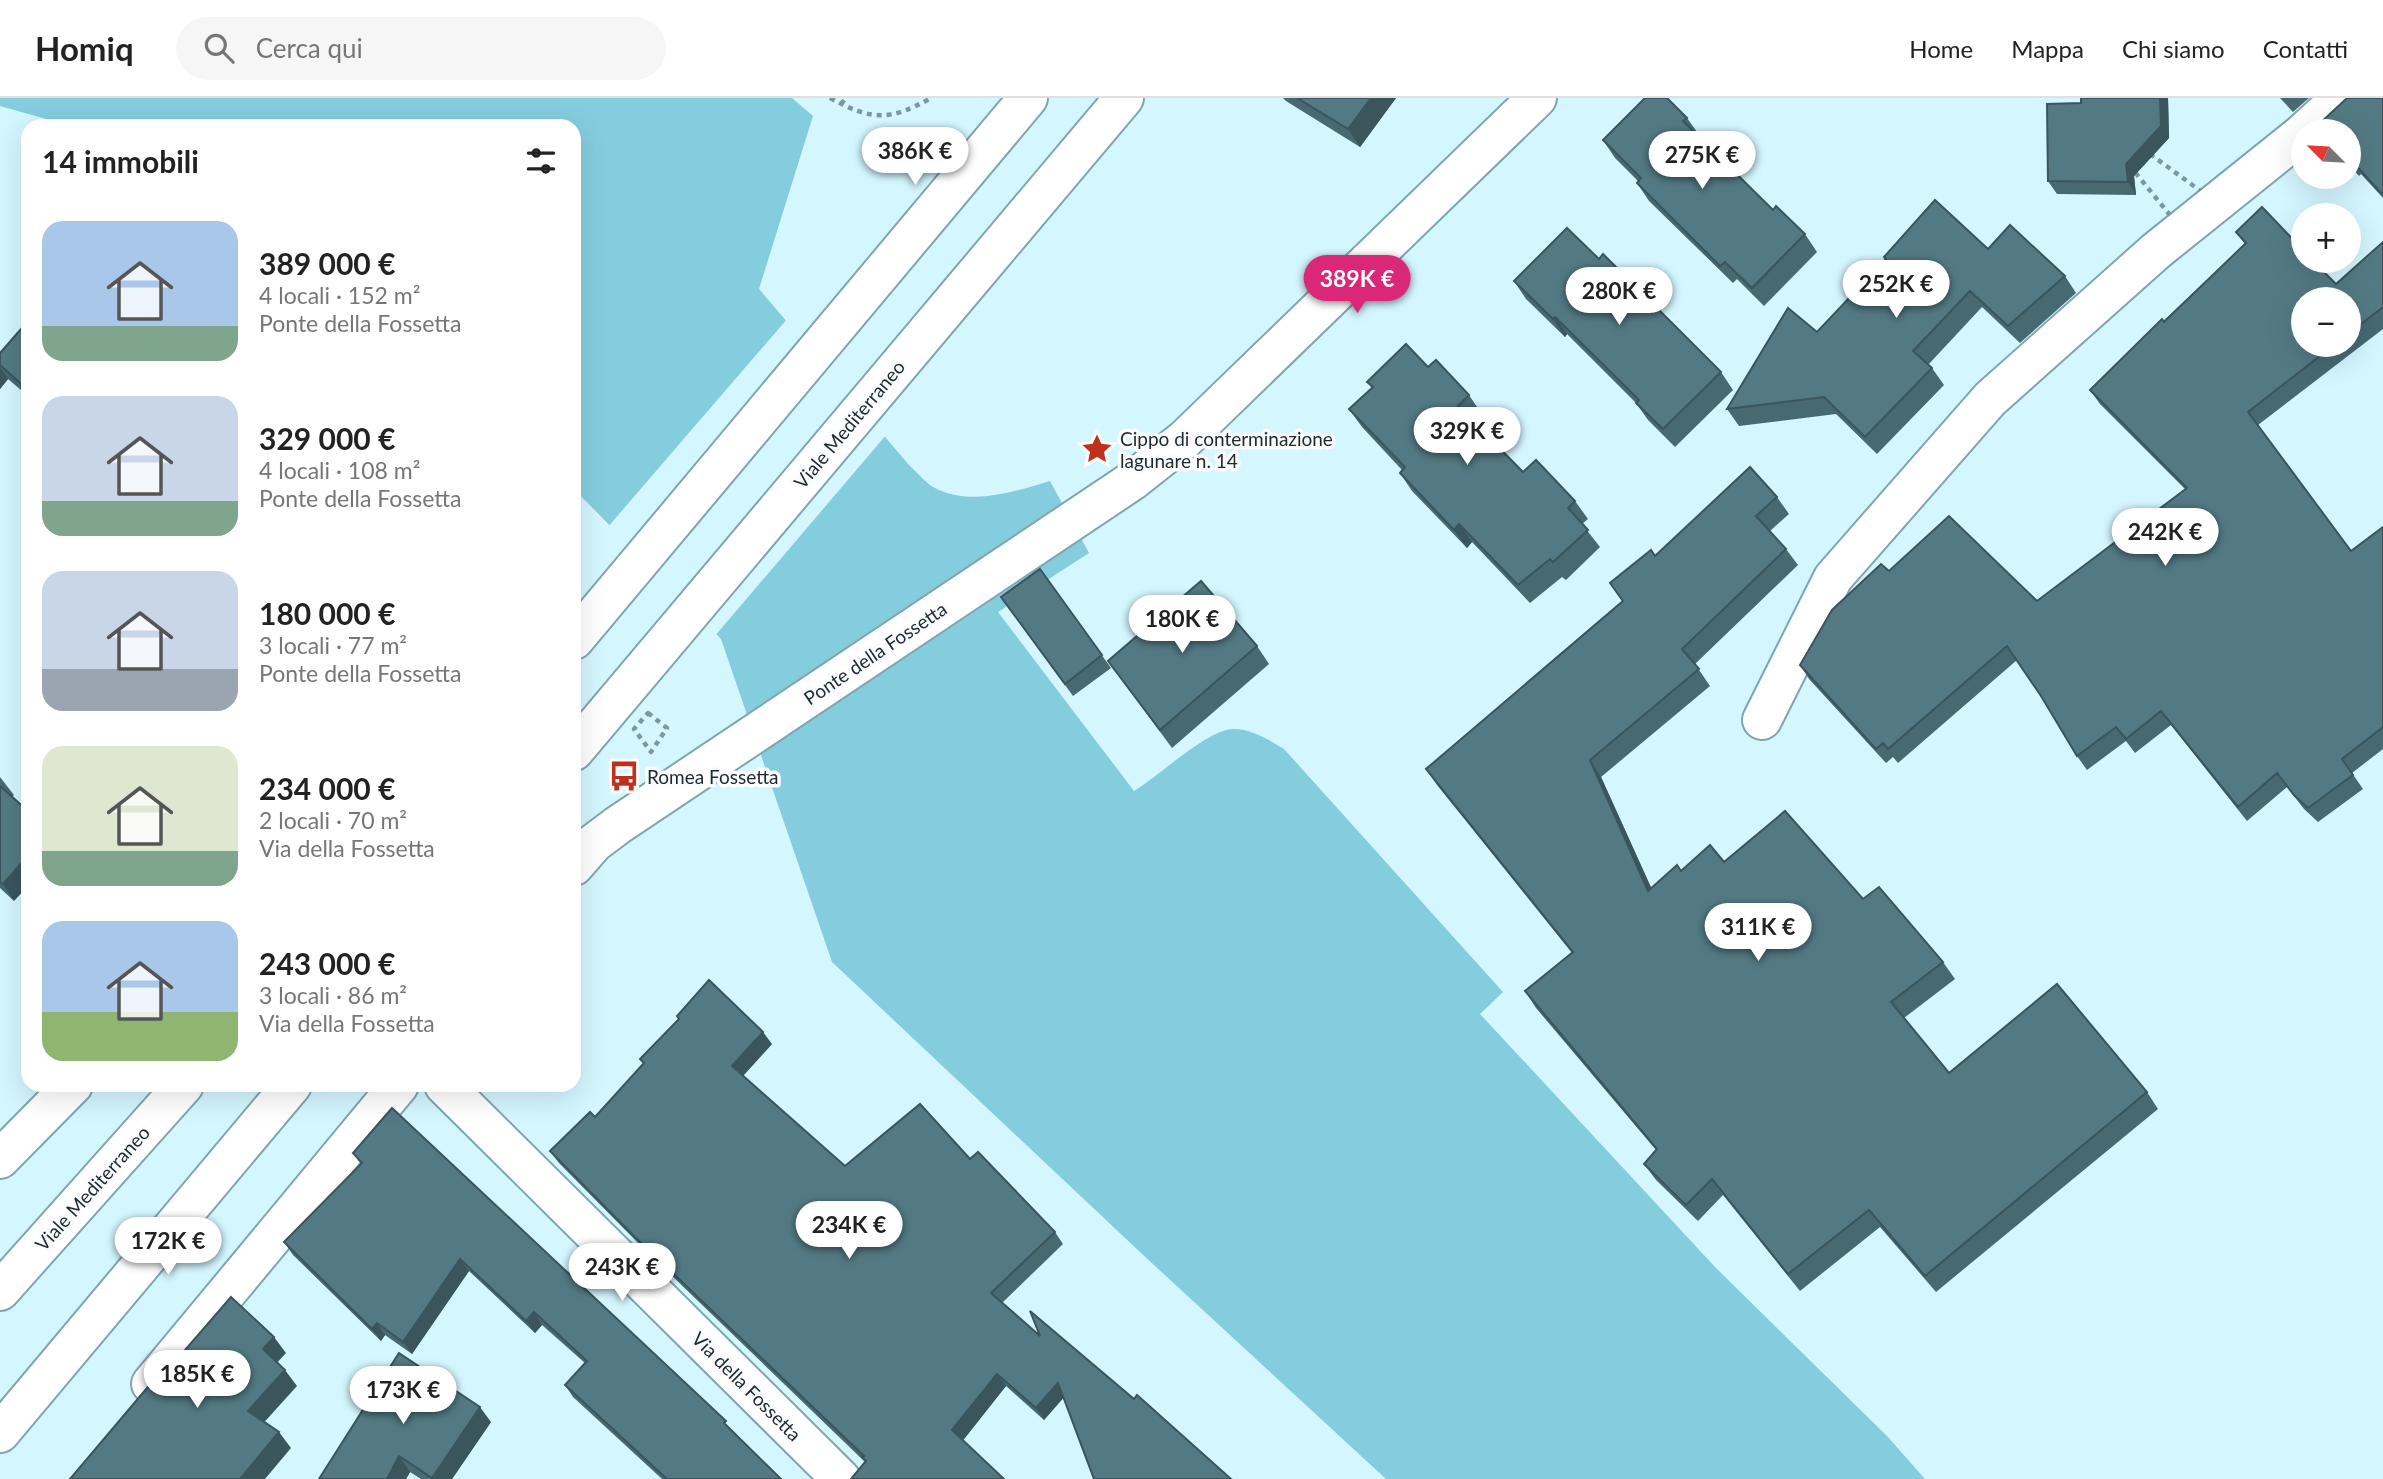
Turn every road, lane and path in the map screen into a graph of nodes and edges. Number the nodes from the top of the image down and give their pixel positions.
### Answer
1 (830, 98) edge
2 (845, 98) edge
3 (932, 98) edge
4 (1028, 98) edge
5 (1124, 98) edge
6 (1537, 98) edge
7 (2342, 98) edge
8 (841, 104) junction
9 (2319, 119) edge
10 (2291, 142) edge
11 (586, 626) edge
12 (1762, 720) dead end
13 (581, 743) edge
14 (581, 858) edge
15 (66, 1092) edge
16 (178, 1092) edge
17 (286, 1092) edge
18 (393, 1092) edge
19 (451, 1092) edge
20 (0, 1159) edge
21 (0, 1291) edge
22 (151, 1384) edge
23 (0, 1433) edge
24 (841, 1479) edge

1 - 8 path
2 - 8 path
3 - 8 path
4 - 11 street
5 - 13 street, Viale Mediterraneo
6 - 14 street, Ponte della Fossetta
7 - 9 street
10 - 12 street
15 - 20 street
16 - 21 street, Viale Mediterraneo
17 - 23 street
18 - 22 street
19 - 24 street, Via della Fossetta

